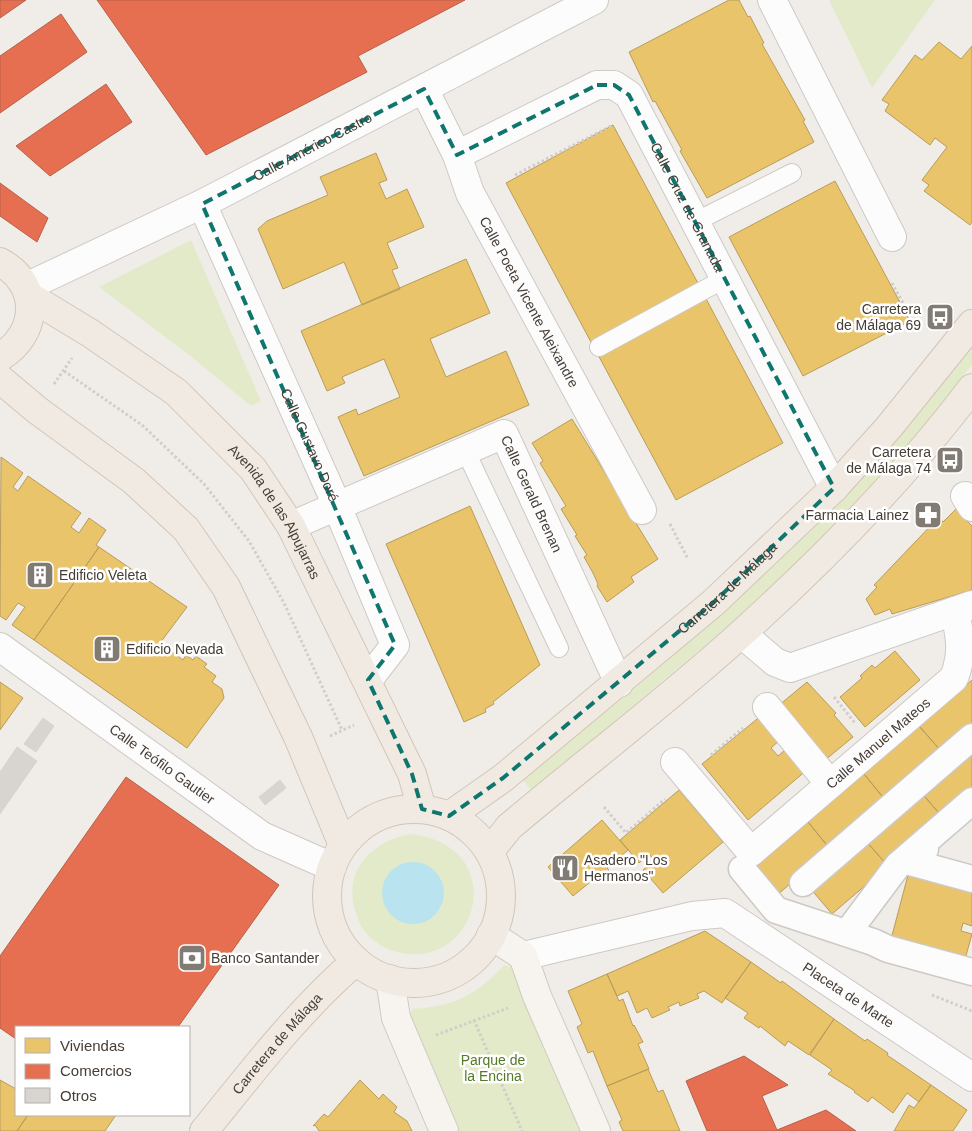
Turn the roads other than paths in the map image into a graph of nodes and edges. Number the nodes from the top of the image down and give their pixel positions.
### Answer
1 (594, 0) edge
2 (772, 0) edge
3 (424, 89) junction
4 (457, 156) junction
5 (792, 173) dead end
6 (202, 204) junction
7 (695, 222) junction
8 (892, 237) dead end
9 (0, 262) edge
10 (724, 279) junction
11 (27, 291) junction
12 (972, 324) edge
13 (599, 347) dead end
14 (0, 357) edge
15 (0, 379) edge
16 (972, 388) edge
17 (465, 450) junction
18 (834, 488) junction
19 (336, 506) junction
20 (642, 510) dead end
21 (291, 526) junction
22 (963, 608) edge
23 (742, 634) junction
24 (0, 647) edge
25 (559, 648) dead end
26 (368, 680) junction
27 (619, 682) junction
28 (767, 707) dead end
29 (972, 737) edge
30 (675, 762) dead end
31 (830, 784) junction
32 (972, 801) edge
33 (972, 808) edge
34 (422, 809) junction
35 (449, 816) junction
36 (490, 851) junction
37 (337, 856) junction
38 (746, 861) junction
39 (898, 865) junction
40 (972, 879) edge
41 (803, 883) dead end
42 (972, 886) edge
43 (847, 933) junction
44 (491, 935) junction
45 (524, 956) junction
46 (356, 961) junction
47 (971, 969) edge
48 (390, 980) junction
49 (972, 1077) edge
50 (204, 1131) edge
51 (444, 1131) edge
52 (596, 1131) edge

1 - 3 street, Calle Américo Castro
2 - 8 street
3 - 4 street, Calle Poeta Vicente Aleixandre
3 - 6 street, Calle Américo Castro
4 - 7 street, Calle Cruz de Granada
4 - 20 street, Calle Poeta Vicente Aleixandre
5 - 7 lane
6 - 11 street, Calle Américo Castro
6 - 19 street, Calle Gustavo Doré
7 - 10 street, Calle Cruz de Granada
9 - 11 main road, Avenida de las Alpujarras
10 - 13 lane
10 - 18 street, Calle Cruz de Granada
11 - 14 main road
11 - 21 main road, Avenida de las Alpujarras
12 - 18 main road, Carretera de Málaga
15 - 37 main road
16 - 23 main road
17 - 19 street, Calle Gerald Brenan
17 - 25 lane
17 - 27 street, Calle Gerald Brenan
18 - 27 main road, Carretera de Málaga
19 - 21 street, Calle Gerald Brenan
19 - 26 street, Calle Gustavo Doré
21 - 26 main road, Avenida de las Alpujarras
22 - 23 street
22 - 31 street, Calle Manuel Mateos
23 - 36 main road
24 - 37 street, Calle Teófilo Gautier
26 - 34 main road, Avenida de las Alpujarras
27 - 35 main road, Carretera de Málaga
28 - 31 street
29 - 41 street
30 - 38 street
31 - 38 street, Calle Manuel Mateos
32 - 39 street
33 - 40 street
34 - 35 main road
34 - 37 main road
35 - 36 main road
36 - 44 main road
37 - 46 main road
38 - 43 street
39 - 42 street
39 - 43 street
43 - 47 street
44 - 45 main road
44 - 48 main road
45 - 49 street, Placeta de Marte
45 - 52 main road
46 - 48 main road
46 - 50 main road, Carretera de Málaga
48 - 51 main road

